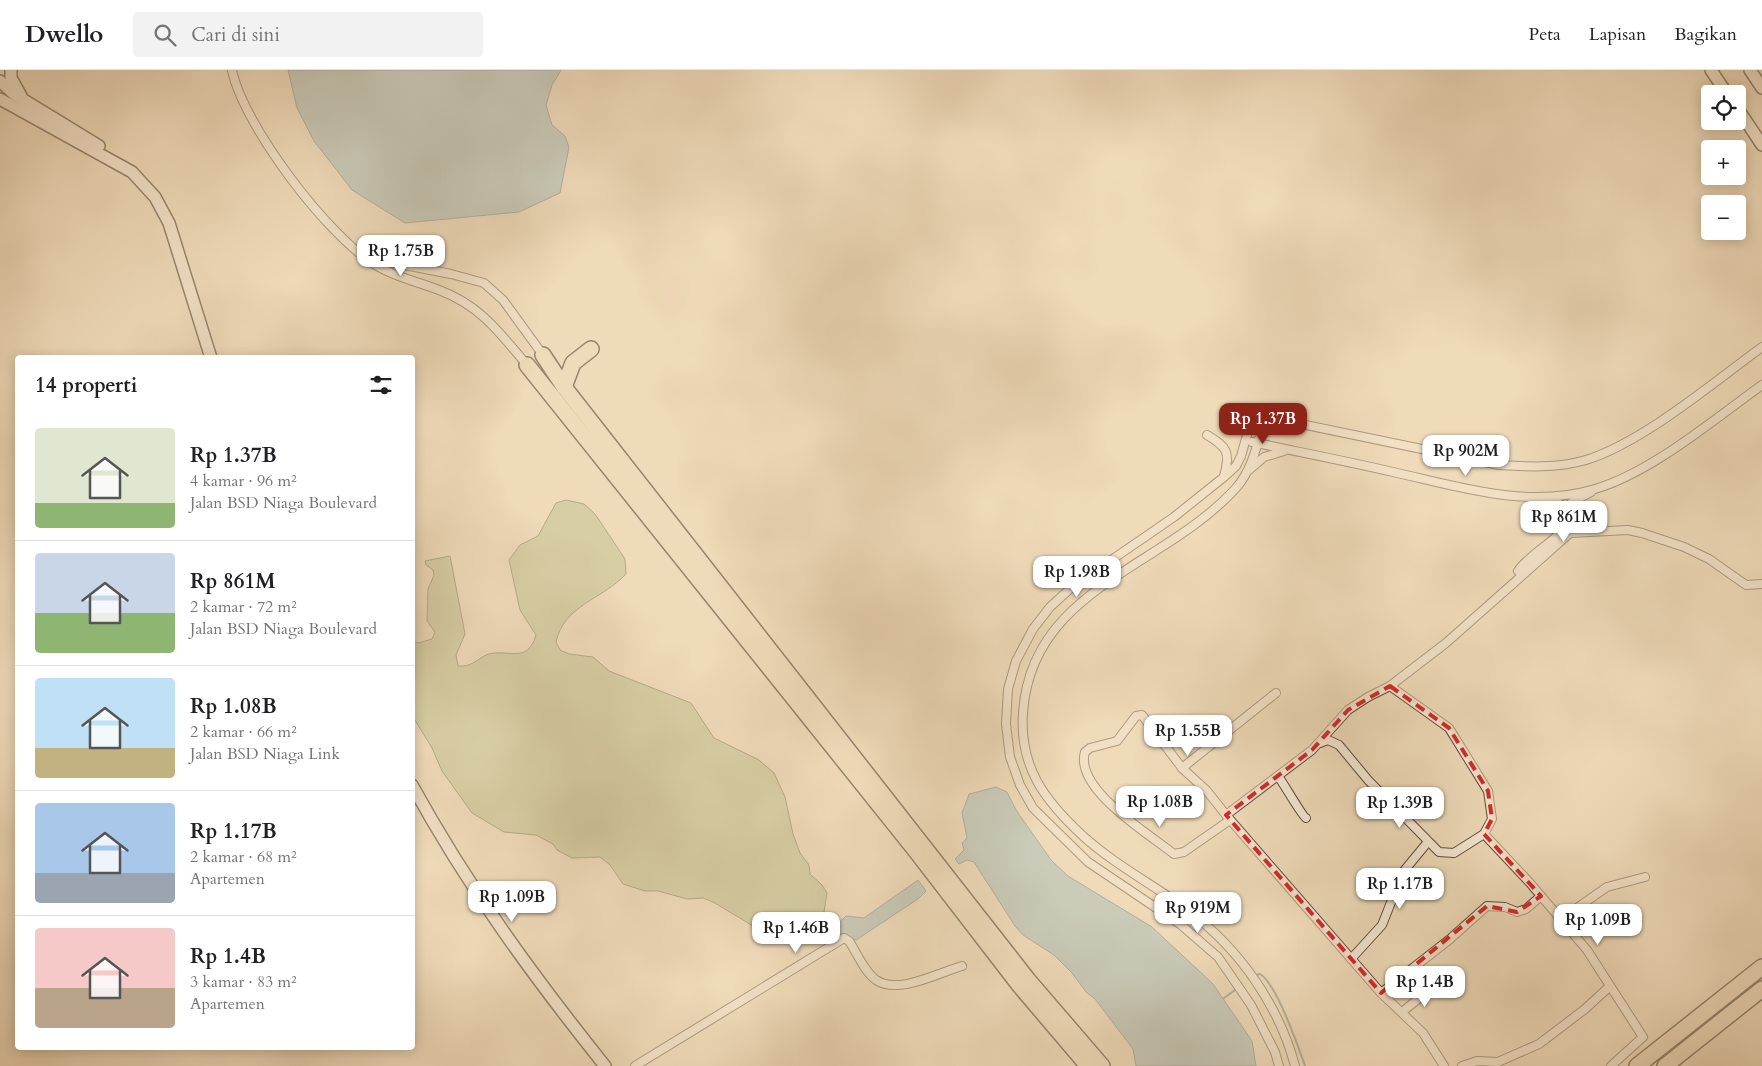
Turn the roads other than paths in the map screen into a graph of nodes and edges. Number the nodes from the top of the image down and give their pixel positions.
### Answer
1 (11, 70) edge
2 (232, 70) edge
3 (1711, 70) edge
4 (1750, 70) edge
5 (0, 81) edge
6 (1721, 85) edge
7 (1762, 88) edge
8 (0, 100) edge
9 (24, 100) junction
10 (1746, 121) edge
11 (1762, 145) edge
12 (123, 167) junction
13 (335, 233) junction
14 (1762, 347) edge
15 (591, 349) dead end
16 (210, 355) edge
17 (543, 355) joint
18 (527, 365) joint
19 (564, 386) junction
20 (1762, 386) edge
21 (1265, 417) junction
22 (1207, 435) dead end
23 (1245, 441) junction
24 (1257, 443) junction
25 (1293, 451) junction
26 (1247, 473) junction
27 (1224, 478) junction
28 (1596, 488) junction
29 (1528, 497) junction
30 (1566, 508) junction
31 (1522, 575) junction
32 (1762, 584) edge
33 (1390, 686) junction
34 (1276, 693) dead end
35 (1319, 743) junction
36 (1182, 768) junction
37 (1278, 776) junction
38 (415, 790) edge
39 (1228, 818) junction
40 (1306, 818) dead end
41 (1075, 829) junction
42 (1484, 834) junction
43 (1064, 840) junction
44 (1427, 843) junction
45 (1645, 876) dead end
46 (1541, 896) junction
47 (1560, 919) junction
48 (1351, 959) junction
49 (962, 966) dead end
50 (1762, 967) edge
51 (1429, 985) dead end
52 (1610, 986) junction
53 (1762, 989) edge
54 (1381, 993) junction
55 (1402, 1012) junction
56 (605, 1066) edge
57 (635, 1066) edge
58 (1088, 1066) edge
59 (1102, 1066) edge
60 (1279, 1066) edge
61 (1295, 1066) edge
62 (1444, 1066) edge
63 (1462, 1066) edge
64 (1611, 1066) edge
65 (1637, 1066) edge
66 (1665, 1066) edge

1 - 9 main road
2 - 13 street
3 - 6 main road
4 - 7 main road
5 - 9 main road
8 - 12 main road
9 - 12 main road
10 - 11 main road
12 - 16 main road
13 - 17 street
13 - 18 street
14 - 21 street
15 - 19 highway
17 - 19 highway
18 - 58 highway
19 - 59 highway
20 - 28 street
21 - 23 street
21 - 24 street
22 - 27 street
23 - 24 street
23 - 27 street
24 - 25 street
24 - 26 street
25 - 26 street
25 - 29 street
26 - 41 street
27 - 43 street
28 - 29 street
28 - 30 street
29 - 30 street
30 - 31 street
31 - 32 street
31 - 33 street
33 - 35 street
33 - 42 street
34 - 36 street
35 - 37 street
35 - 44 street
36 - 39 street
36 - 39 street
37 - 39 street
37 - 40 street
38 - 56 main road
39 - 48 street
41 - 43 street
41 - 61 street
42 - 44 street
42 - 46 street
43 - 60 street
44 - 48 street
45 - 47 street
46 - 47 street
46 - 54 street
47 - 52 street
48 - 54 street
49 - 57 street
50 - 65 highway
51 - 55 street
52 - 63 street
52 - 64 street
53 - 66 highway
54 - 55 street
55 - 62 street

